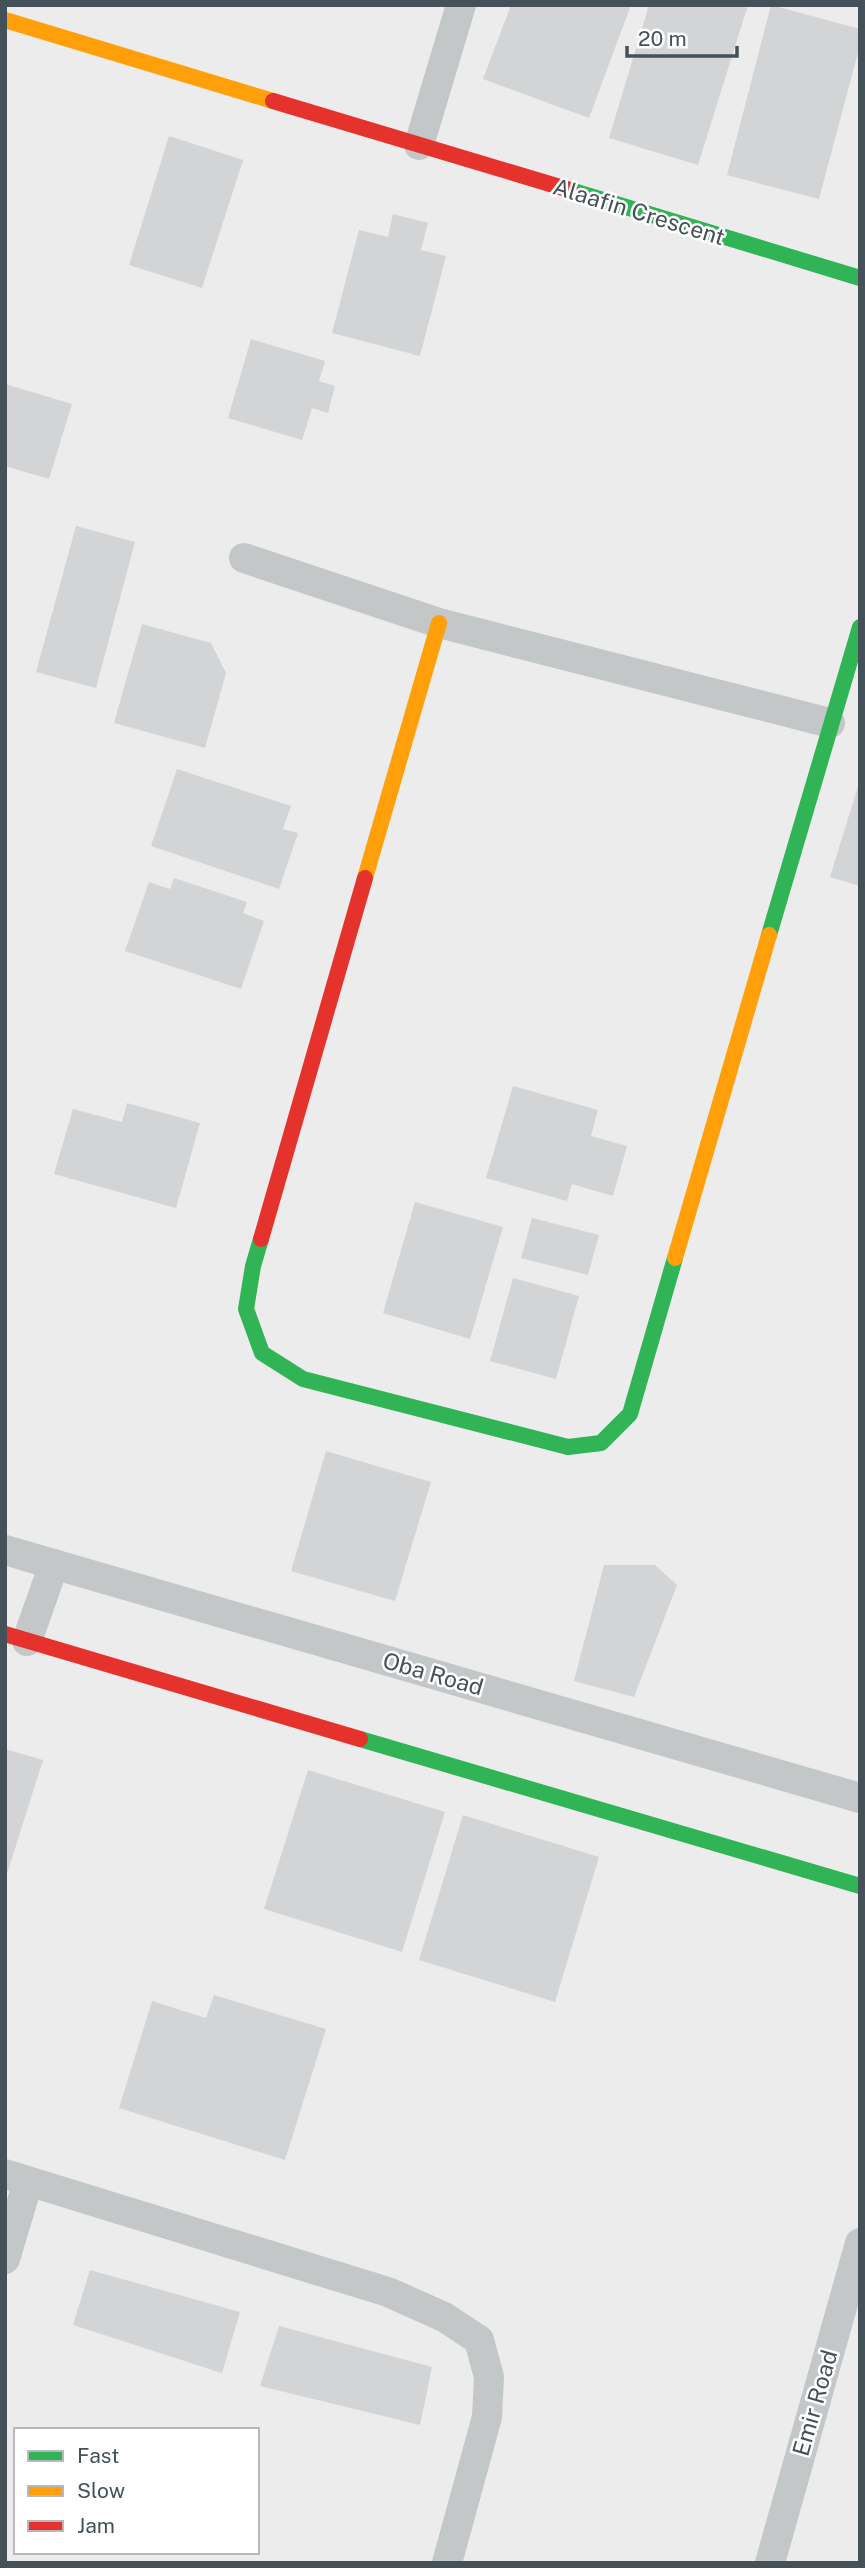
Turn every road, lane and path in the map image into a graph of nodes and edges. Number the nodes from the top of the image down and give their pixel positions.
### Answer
1 (461, 5) edge
2 (5, 20) edge
3 (419, 145) junction
4 (860, 278) edge
5 (244, 558) dead end
6 (439, 623) junction
7 (860, 627) edge
8 (830, 723) junction
9 (5, 1550) edge
10 (54, 1564) junction
11 (16, 1637) edge
12 (860, 1798) edge
13 (860, 1886) edge
14 (17, 2178) edge
15 (860, 2244) edge
16 (5, 2259) edge
17 (447, 2563) edge
18 (770, 2563) edge

1 - 3 street
2 - 3 street, Alaafin Crescent
3 - 4 street, Alaafin Crescent
5 - 6 street
6 - 8 street
6 - 8 street
7 - 8 street
9 - 10 street, Oba Road
10 - 11 street
10 - 12 street, Oba Road
11 - 13 street
14 - 16 street
14 - 17 street
15 - 18 street, Emir Road

